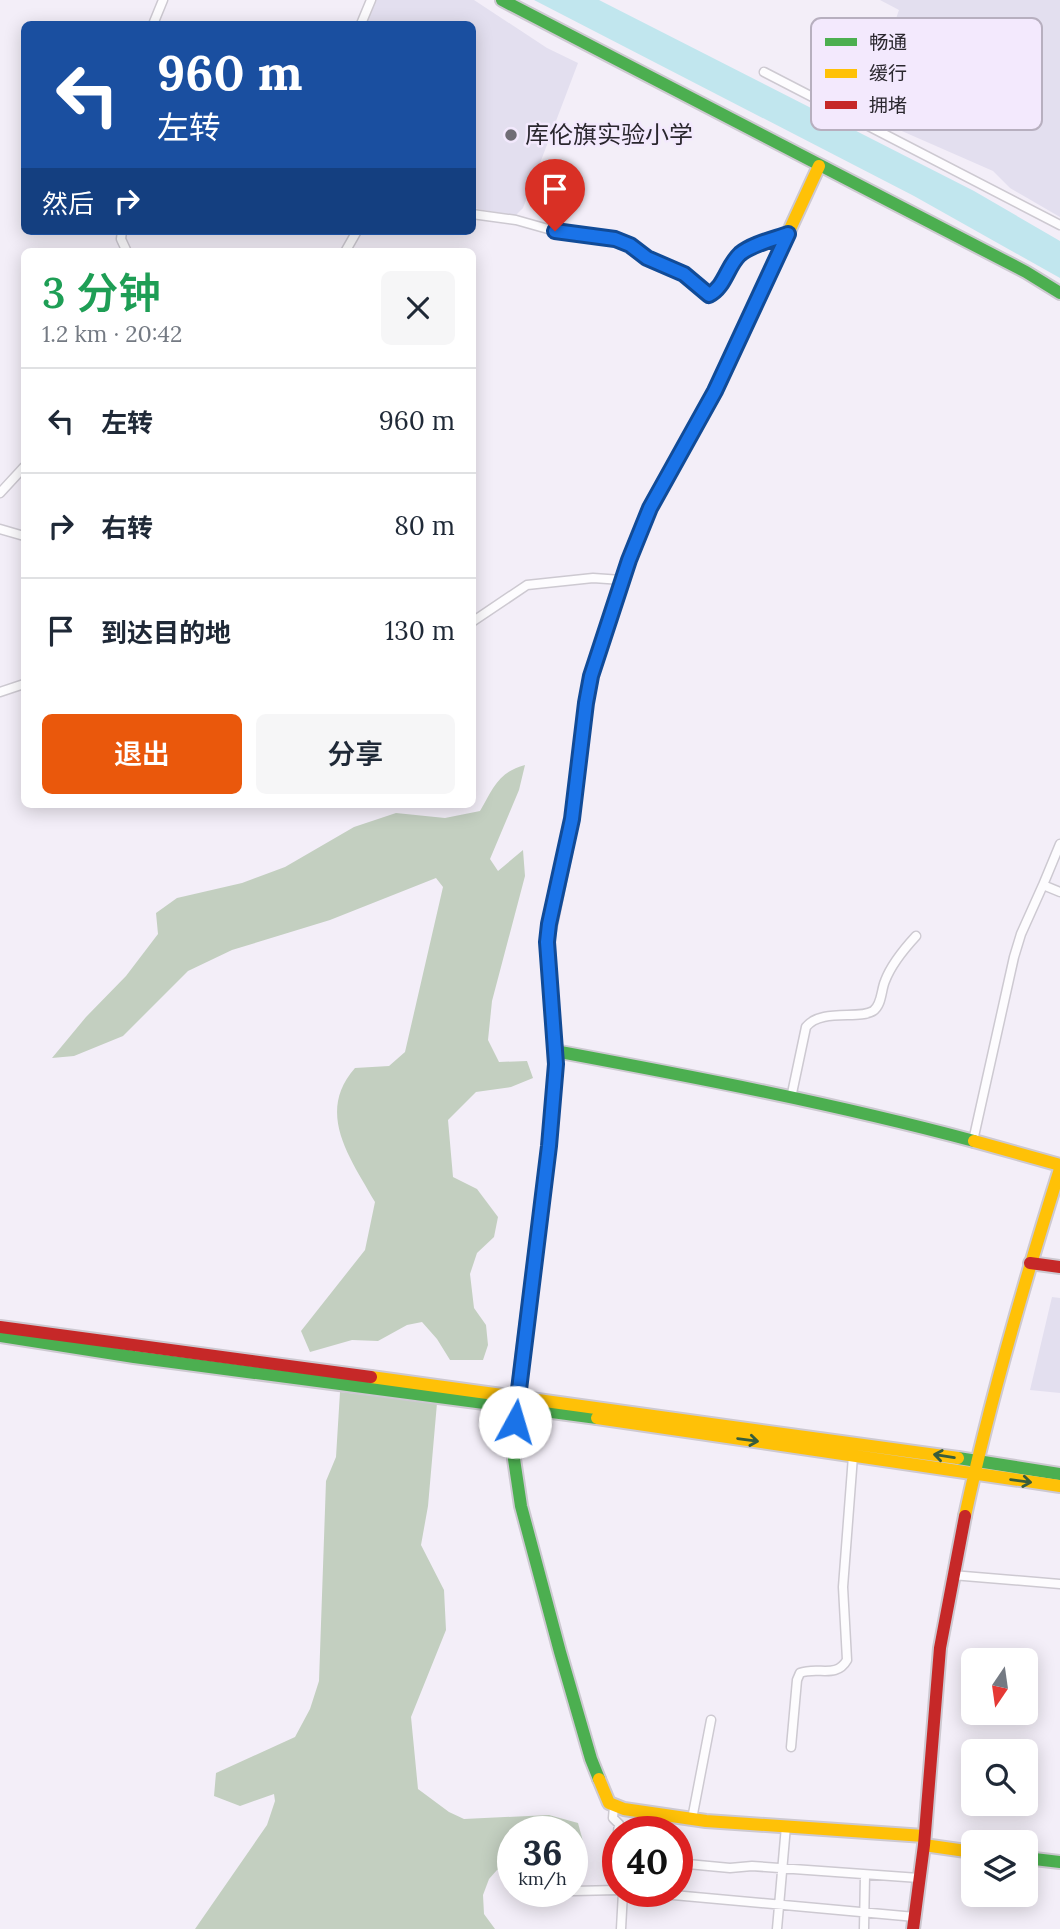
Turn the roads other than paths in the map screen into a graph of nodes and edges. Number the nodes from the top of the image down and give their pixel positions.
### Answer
1 (163, 0) edge
2 (371, 0) edge
3 (502, 0) edge
4 (154, 21) edge
5 (362, 21) edge
6 (764, 72) dead end
7 (811, 96) edge
8 (875, 130) edge
9 (819, 166) junction
10 (476, 215) edge
11 (1060, 226) edge
12 (788, 234) junction
13 (1060, 293) edge
14 (21, 470) edge
15 (2, 489) edge
16 (0, 529) edge
17 (21, 535) edge
18 (622, 580) junction
19 (476, 619) edge
20 (21, 685) edge
21 (0, 692) edge
22 (1060, 844) edge
23 (1043, 885) junction
24 (1060, 892) edge
25 (916, 936) dead end
26 (555, 1051) junction
27 (791, 1098) junction
28 (973, 1141) junction
29 (1060, 1167) edge
30 (1030, 1263) junction
31 (1060, 1267) edge
32 (0, 1327) edge
33 (0, 1336) edge
34 (517, 1402) junction
35 (853, 1456) junction
36 (976, 1467) junction
37 (1060, 1474) edge
38 (1060, 1486) edge
39 (952, 1575) junction
40 (1060, 1584) edge
41 (711, 1720) dead end
42 (791, 1747) dead end
43 (614, 1806) junction
44 (613, 1816) edge
45 (674, 1816) edge
46 (693, 1816) edge
47 (693, 1819) edge
48 (786, 1826) junction
49 (924, 1841) junction
50 (961, 1849) edge
51 (1038, 1859) edge
52 (1060, 1862) edge
53 (693, 1865) edge
54 (782, 1868) junction
55 (865, 1875) junction
56 (919, 1878) junction
57 (693, 1897) edge
58 (779, 1905) junction
59 (622, 1907) edge
60 (864, 1913) junction
61 (914, 1923) edge
62 (621, 1929) edge
63 (777, 1929) edge
64 (864, 1929) edge

1 - 4 street
2 - 5 street
3 - 9 street
6 - 7 street
8 - 11 street
9 - 12 street
9 - 13 street
10 - 12 street
12 - 18 street
14 - 15 street
16 - 17 street
18 - 19 street
18 - 26 street
20 - 21 street
22 - 23 street
23 - 24 street
23 - 28 street
25 - 27 street
26 - 27 street
26 - 34 street
27 - 28 street
28 - 29 street
29 - 30 street
30 - 31 street
30 - 36 street
32 - 34 street
33 - 34 street
34 -> 35 street
36 -> 34 street
34 - 43 street
35 - 36 street
35 - 42 street
36 - 37 street
36 -> 38 street
36 - 39 street
39 - 40 street
39 - 49 street
41 - 46 street
43 - 44 street
43 - 45 street
47 - 48 street
48 - 49 street
48 - 54 street
49 - 50 street
49 - 56 street
51 - 52 street
53 - 54 street
54 - 55 street
54 - 58 street
55 - 56 street
55 - 60 street
56 - 61 street
57 - 58 street
58 - 60 street
58 - 63 street
59 - 62 street
60 - 61 street
60 - 64 street

